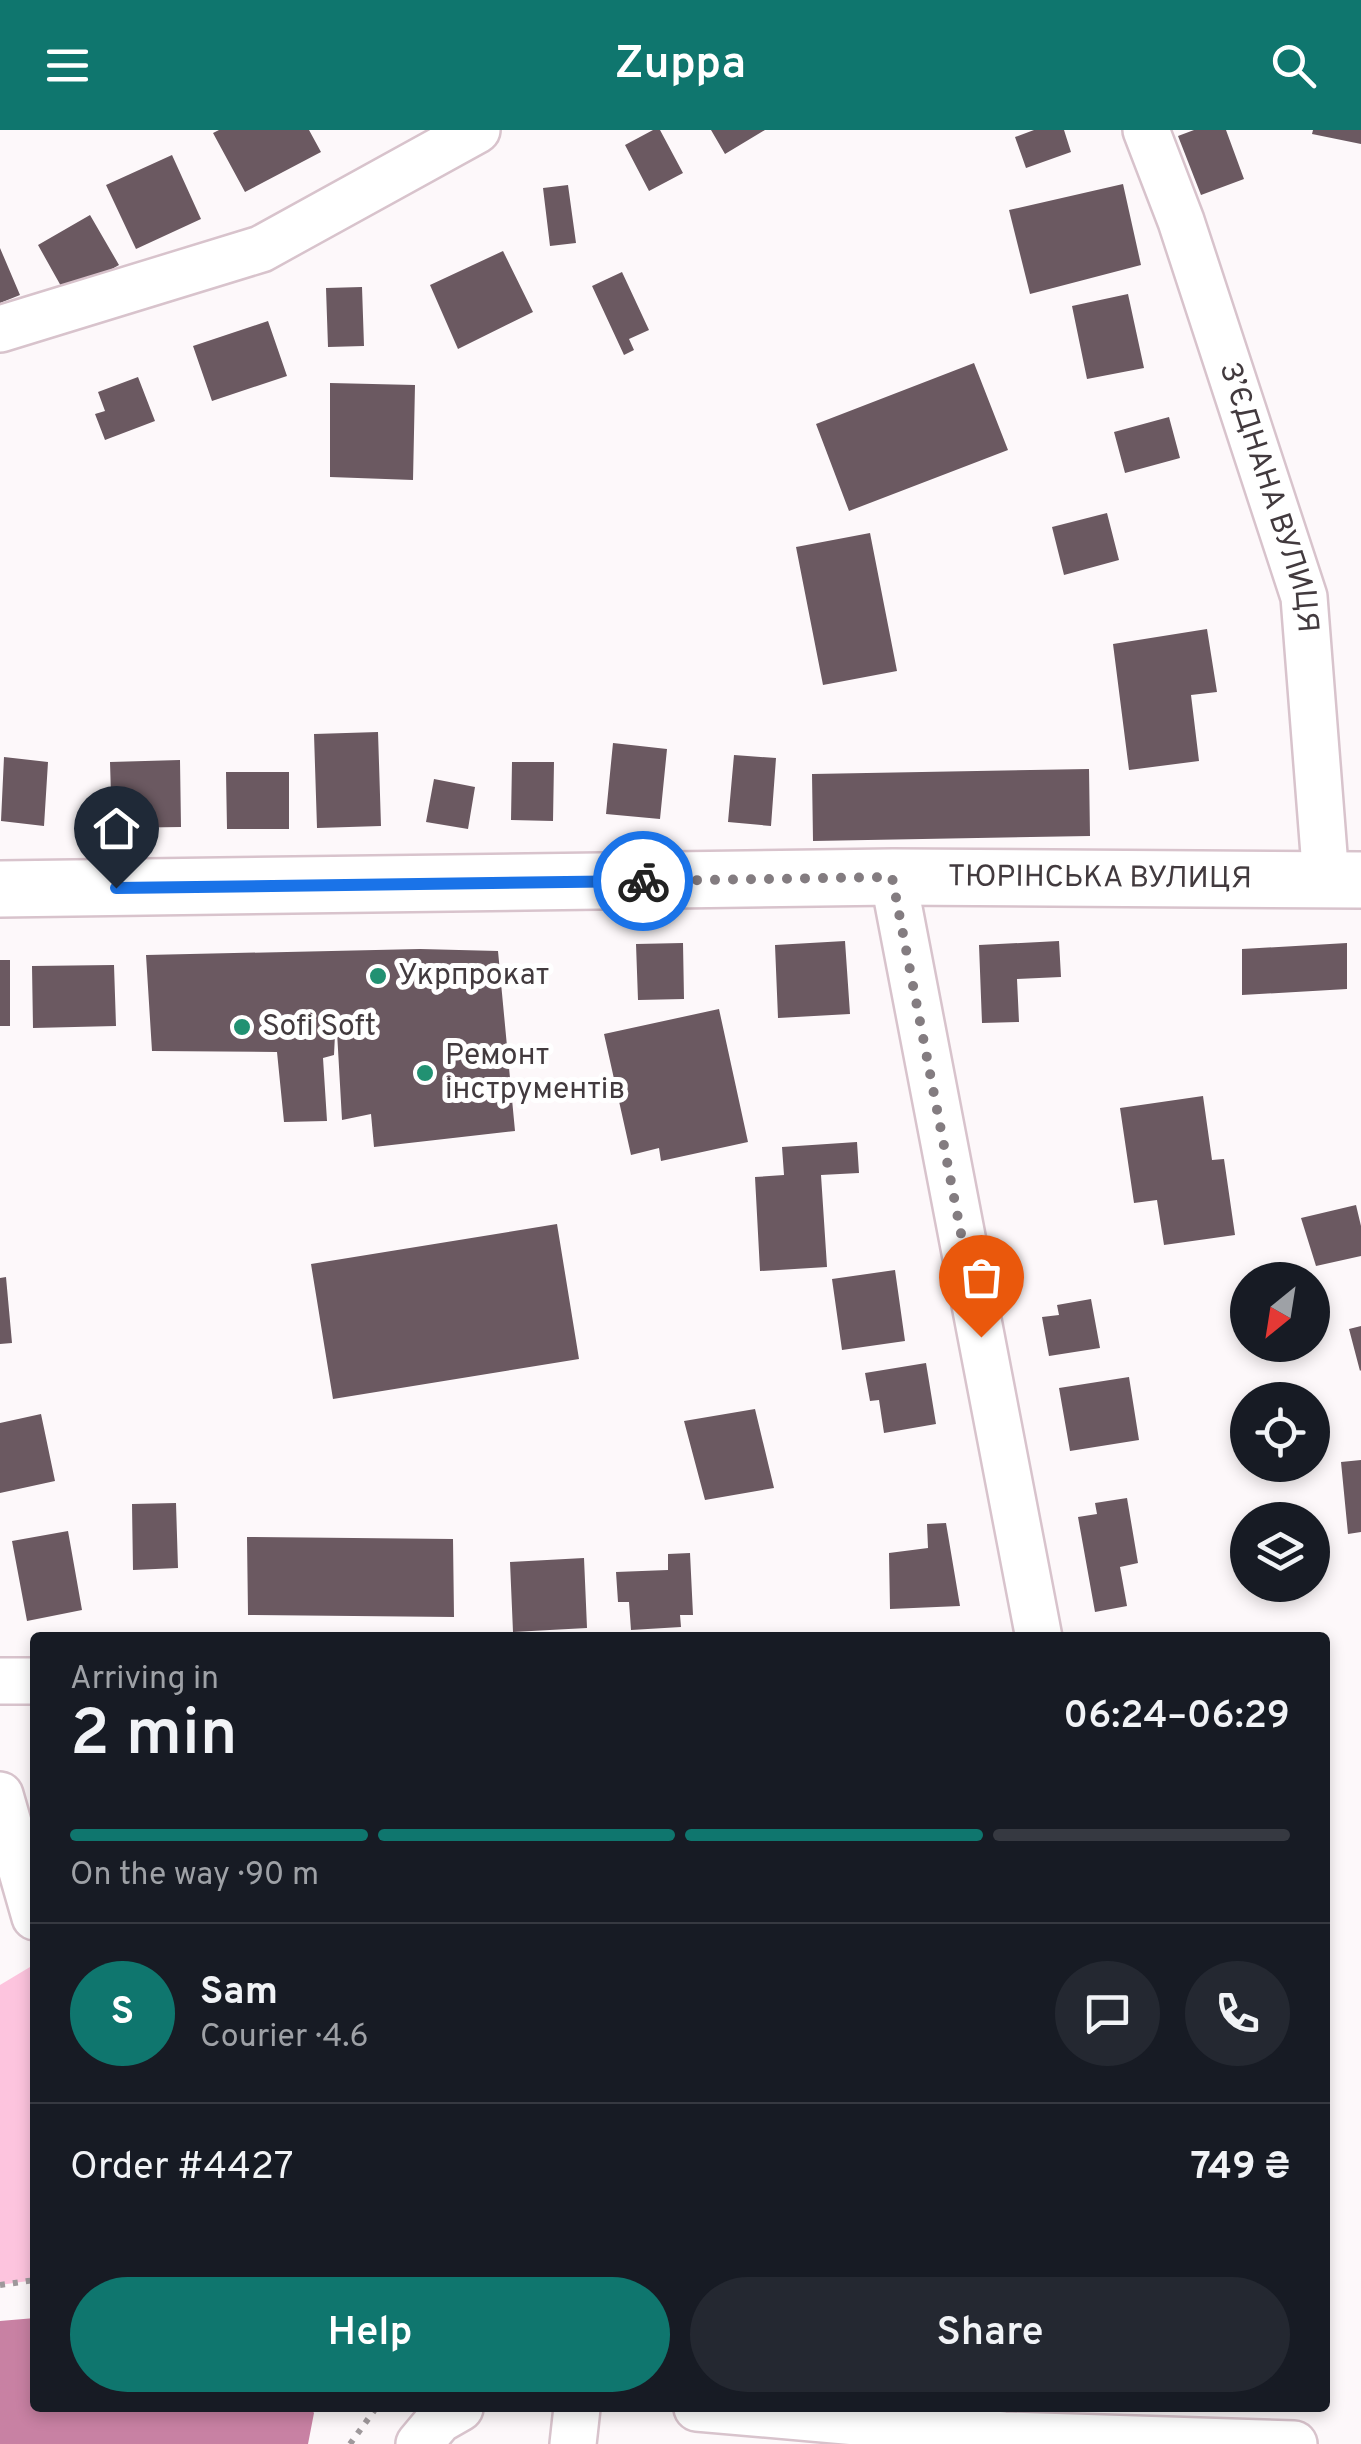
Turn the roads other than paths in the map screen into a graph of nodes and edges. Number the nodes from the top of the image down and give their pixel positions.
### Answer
1 (477, 130) edge
2 (1146, 130) edge
3 (0, 329) edge
4 (892, 877) junction
5 (1343, 880) edge
6 (0, 890) edge
7 (1038, 1632) edge
8 (30, 1681) edge
9 (0, 1682) edge
10 (0, 1794) edge
11 (30, 1899) edge
12 (453, 2412) edge
13 (577, 2412) edge
14 (741, 2412) edge
15 (1176, 2430) edge
16 (420, 2444) edge
17 (574, 2444) edge
18 (1294, 2444) edge

1 - 3 street
2 - 5 street, З’ЄДНАНА ВУЛИЦЯ
4 - 5 main road, ТЮРІНСЬКА ВУЛИЦЯ
4 - 6 main road, ТЮРІНСЬКА ВУЛИЦЯ
4 - 7 street
8 - 9 street
10 - 11 street
12 - 16 street
13 - 17 street
14 - 15 street
15 - 18 street

